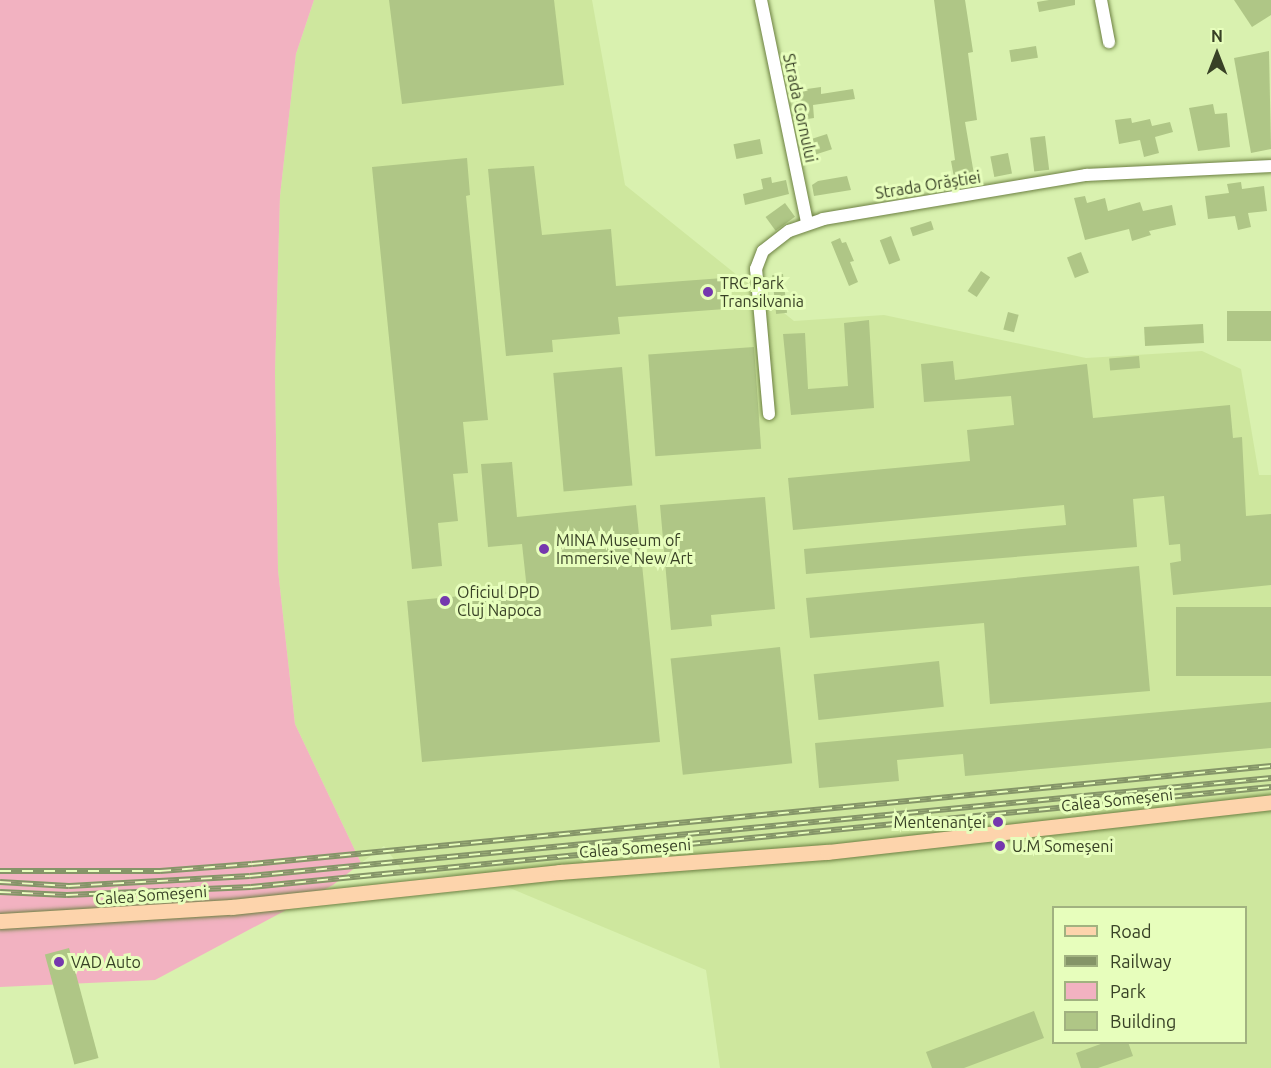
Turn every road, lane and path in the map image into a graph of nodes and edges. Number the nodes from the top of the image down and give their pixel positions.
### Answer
1 (761, 0) edge
2 (1101, 0) edge
3 (1108, 42) dead end
4 (1271, 166) edge
5 (807, 223) junction
6 (769, 414) dead end
7 (1271, 802) edge
8 (0, 921) edge

1 - 5 street, Strada Cornului
2 - 3 street
4 - 5 street, Strada Orăștiei
5 - 6 street, Strada Orăștiei
7 - 8 main road, Calea Someșeni

